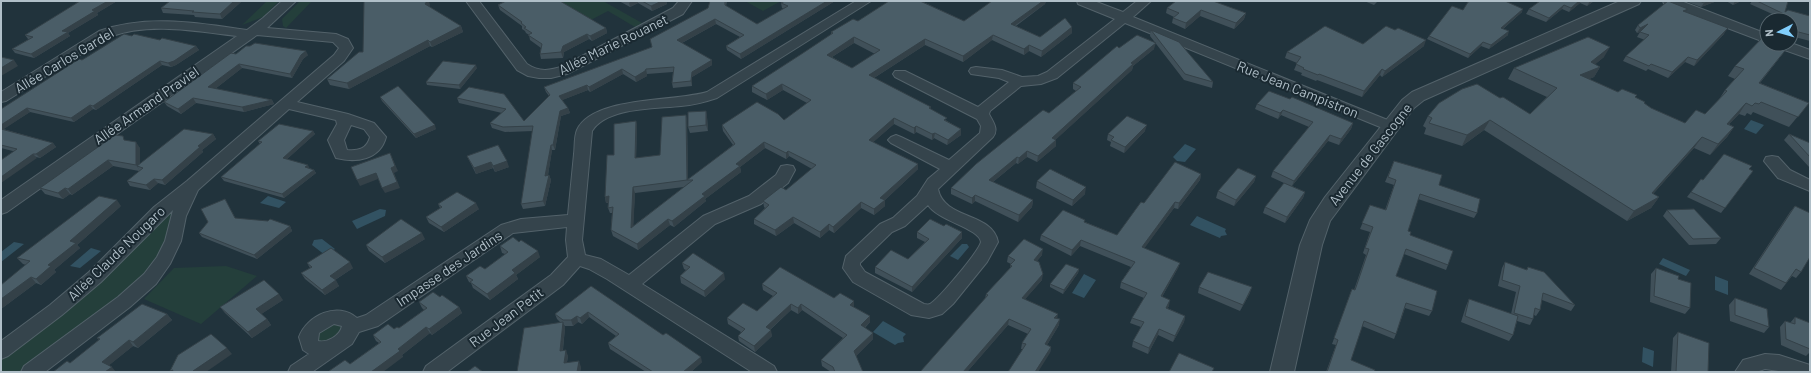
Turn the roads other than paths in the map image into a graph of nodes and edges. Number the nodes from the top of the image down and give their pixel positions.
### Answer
1 (290, 1) edge
2 (472, 1) edge
3 (686, 1) edge
4 (865, 1) edge
5 (1083, 1) edge
6 (1146, 1) edge
7 (1633, 1) edge
8 (1669, 1) edge
9 (1124, 18) junction
10 (251, 32) junction
11 (1759, 35) edge
12 (1799, 51) edge
13 (1810, 55) edge
14 (976, 71) dead end
15 (900, 74) dead end
16 (1019, 81) junction
17 (1, 98) edge
18 (285, 104) junction
19 (983, 116) junction
20 (343, 117) dead end
21 (1390, 126) junction
22 (896, 140) dead end
23 (1772, 161) dead end
24 (950, 167) junction
25 (787, 170) dead end
26 (193, 185) junction
27 (1810, 186) edge
28 (930, 188) junction
29 (1, 208) edge
30 (575, 220) junction
31 (577, 259) junction
32 (630, 284) junction
33 (351, 327) junction
34 (333, 347) junction
35 (1, 351) edge
36 (31, 372) edge
37 (298, 372) edge
38 (433, 372) edge
39 (767, 372) edge
40 (1282, 372) edge
41 (1745, 372) edge
42 (1808, 372) edge

1 - 10 street, Allée Armand Praviel
2 - 3 street, Allée Marie Rouanet
4 - 30 street
5 - 9 street, Rue Jean Campistron
6 - 9 street
7 - 21 street, Avenue de Gascogne
8 - 11 street
9 - 16 street
9 - 21 street, Rue Jean Campistron
10 - 17 street, Allée Carlos Gardel
10 - 18 street, Allée Claude Nougaro
10 - 29 street, Allée Armand Praviel
12 - 13 street
14 - 16 street
15 - 19 street
16 - 19 street
18 - 20 street
18 - 26 street, Allée Claude Nougaro
19 - 24 street
21 - 40 street, Avenue de Gascogne
22 - 24 street
23 - 27 street
24 - 28 street
25 - 32 street
26 - 35 street, Allée Claude Nougaro
26 - 36 street, Allée Claude Nougaro
28 - 28 street
30 - 31 street
30 - 33 street, Impasse des Jardins
31 - 32 street
31 - 38 street, Rue Jean Petit
32 - 39 street
33 - 34 street
33 - 34 street
34 - 37 street
41 - 42 street

